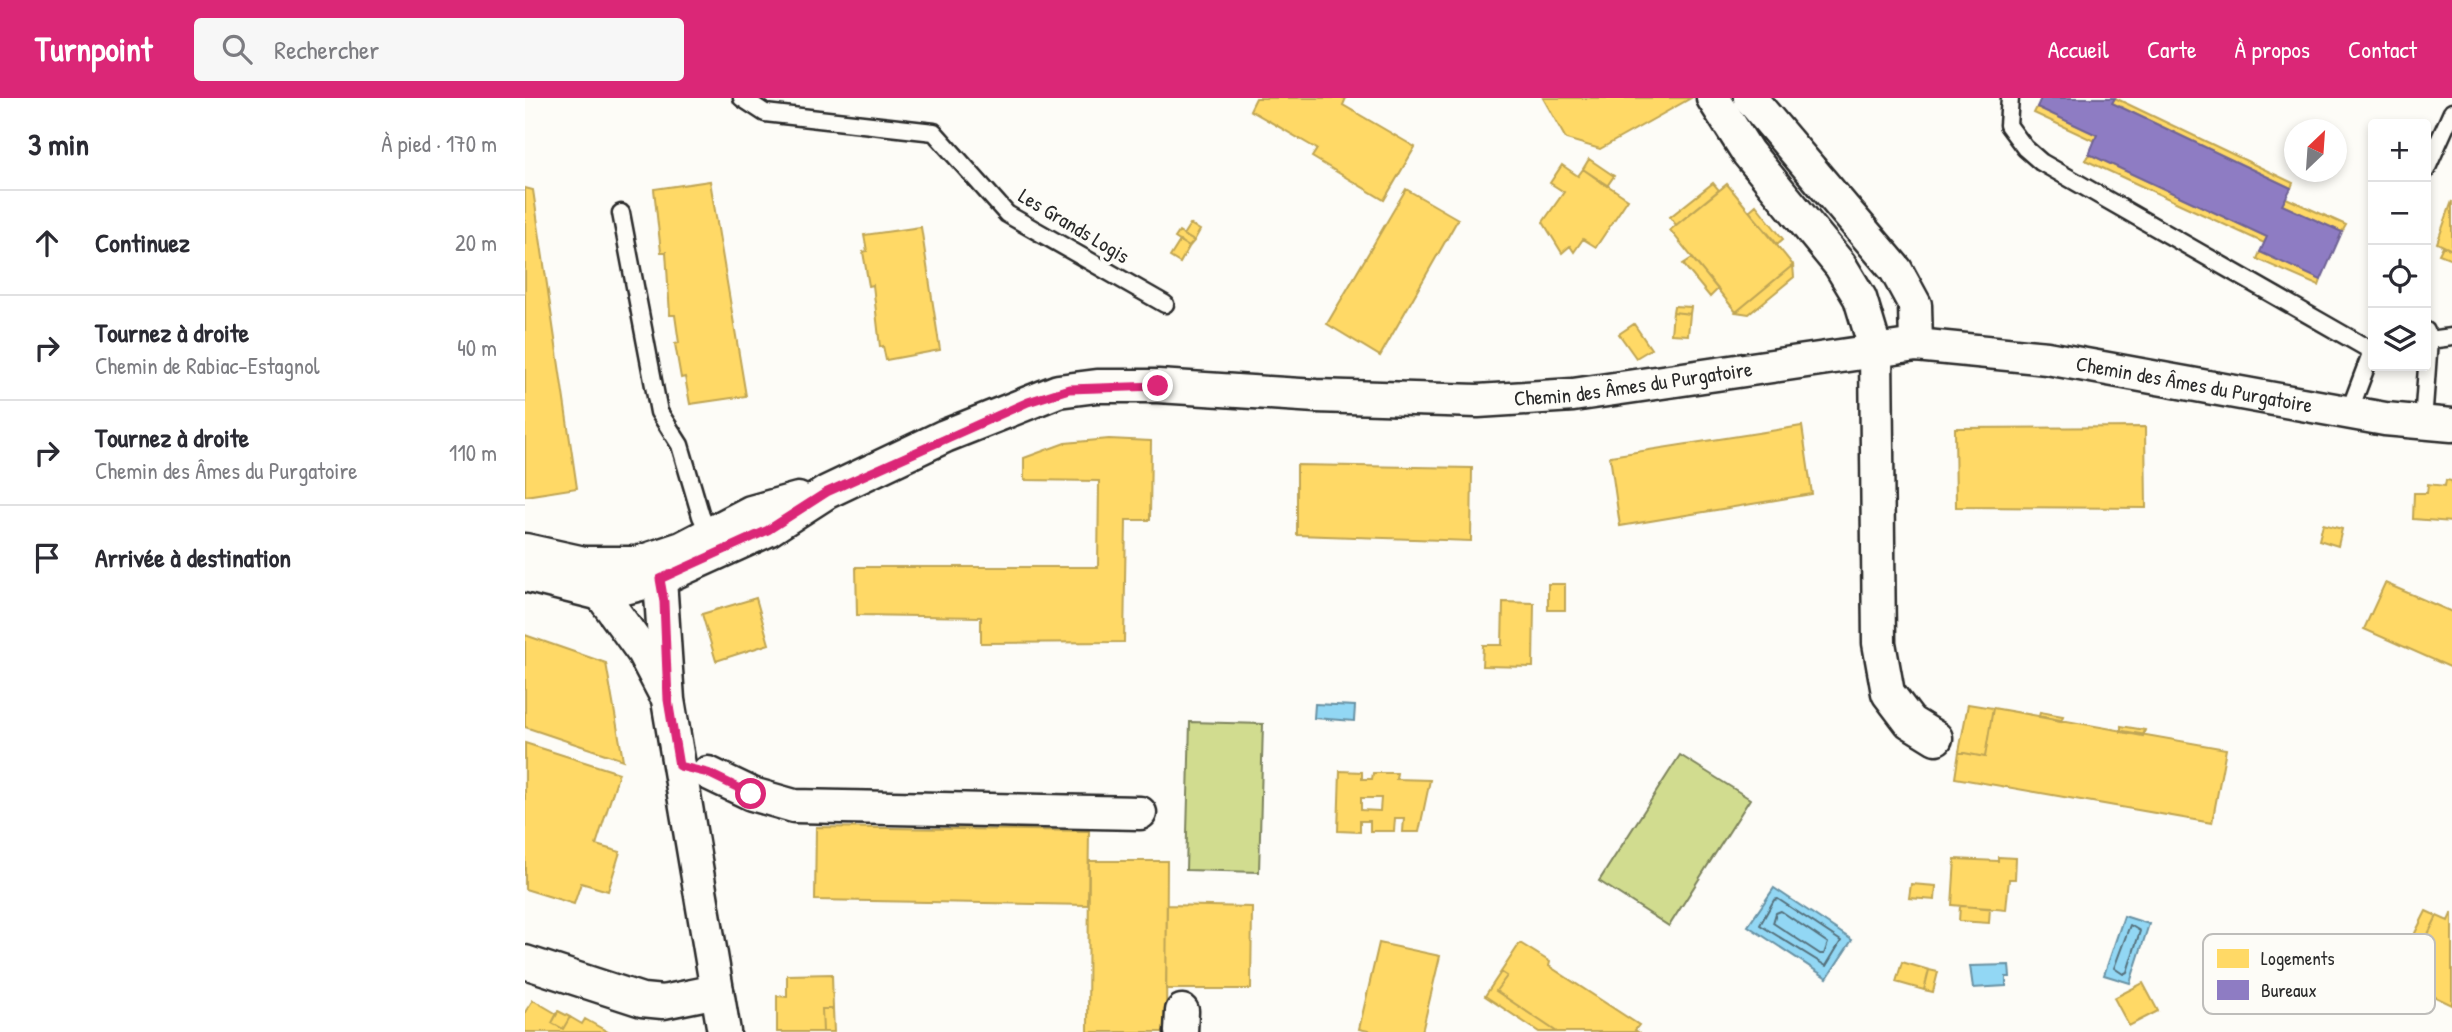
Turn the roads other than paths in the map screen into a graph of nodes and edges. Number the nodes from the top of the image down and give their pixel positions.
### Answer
1 (742, 98) edge
2 (1713, 98) edge
3 (1750, 98) edge
4 (2010, 98) edge
5 (2452, 112) edge
6 (2431, 159) edge
7 (621, 213) dead end
8 (1165, 304) dead end
9 (2431, 335) edge
10 (2452, 337) edge
11 (1916, 345) junction
12 (1876, 351) junction
13 (2431, 367) edge
14 (2350, 412) junction
15 (2438, 424) edge
16 (714, 543) junction
17 (525, 550) edge
18 (641, 569) junction
19 (525, 575) edge
20 (601, 594) junction
21 (668, 700) junction
22 (1936, 738) dead end
23 (693, 770) junction
24 (1140, 813) dead end
25 (525, 962) edge
26 (717, 991) junction
27 (724, 1032) edge

1 - 8 lane, Les Grands Logis
2 - 12 street
3 - 11 street
4 - 14 lane
5 - 6 lane
7 - 16 lane
9 - 10 lane
11 - 12 street, Chemin des Âmes du Purgatoire
11 - 14 street, Chemin des Âmes du Purgatoire
12 - 16 street, Chemin des Âmes du Purgatoire
12 - 22 street
13 - 15 lane
14 - 15 street, Chemin des Âmes du Purgatoire
16 - 18 street, Chemin des Âmes du Purgatoire
17 - 18 street, Chemin des Âmes du Purgatoire
18 - 20 street, Chemin des Âmes du Purgatoire
18 - 21 street
19 - 20 street, Chemin des Âmes du Purgatoire
20 - 21 street
21 - 23 street
23 - 24 street
23 - 26 street
25 - 26 street
26 - 27 street

